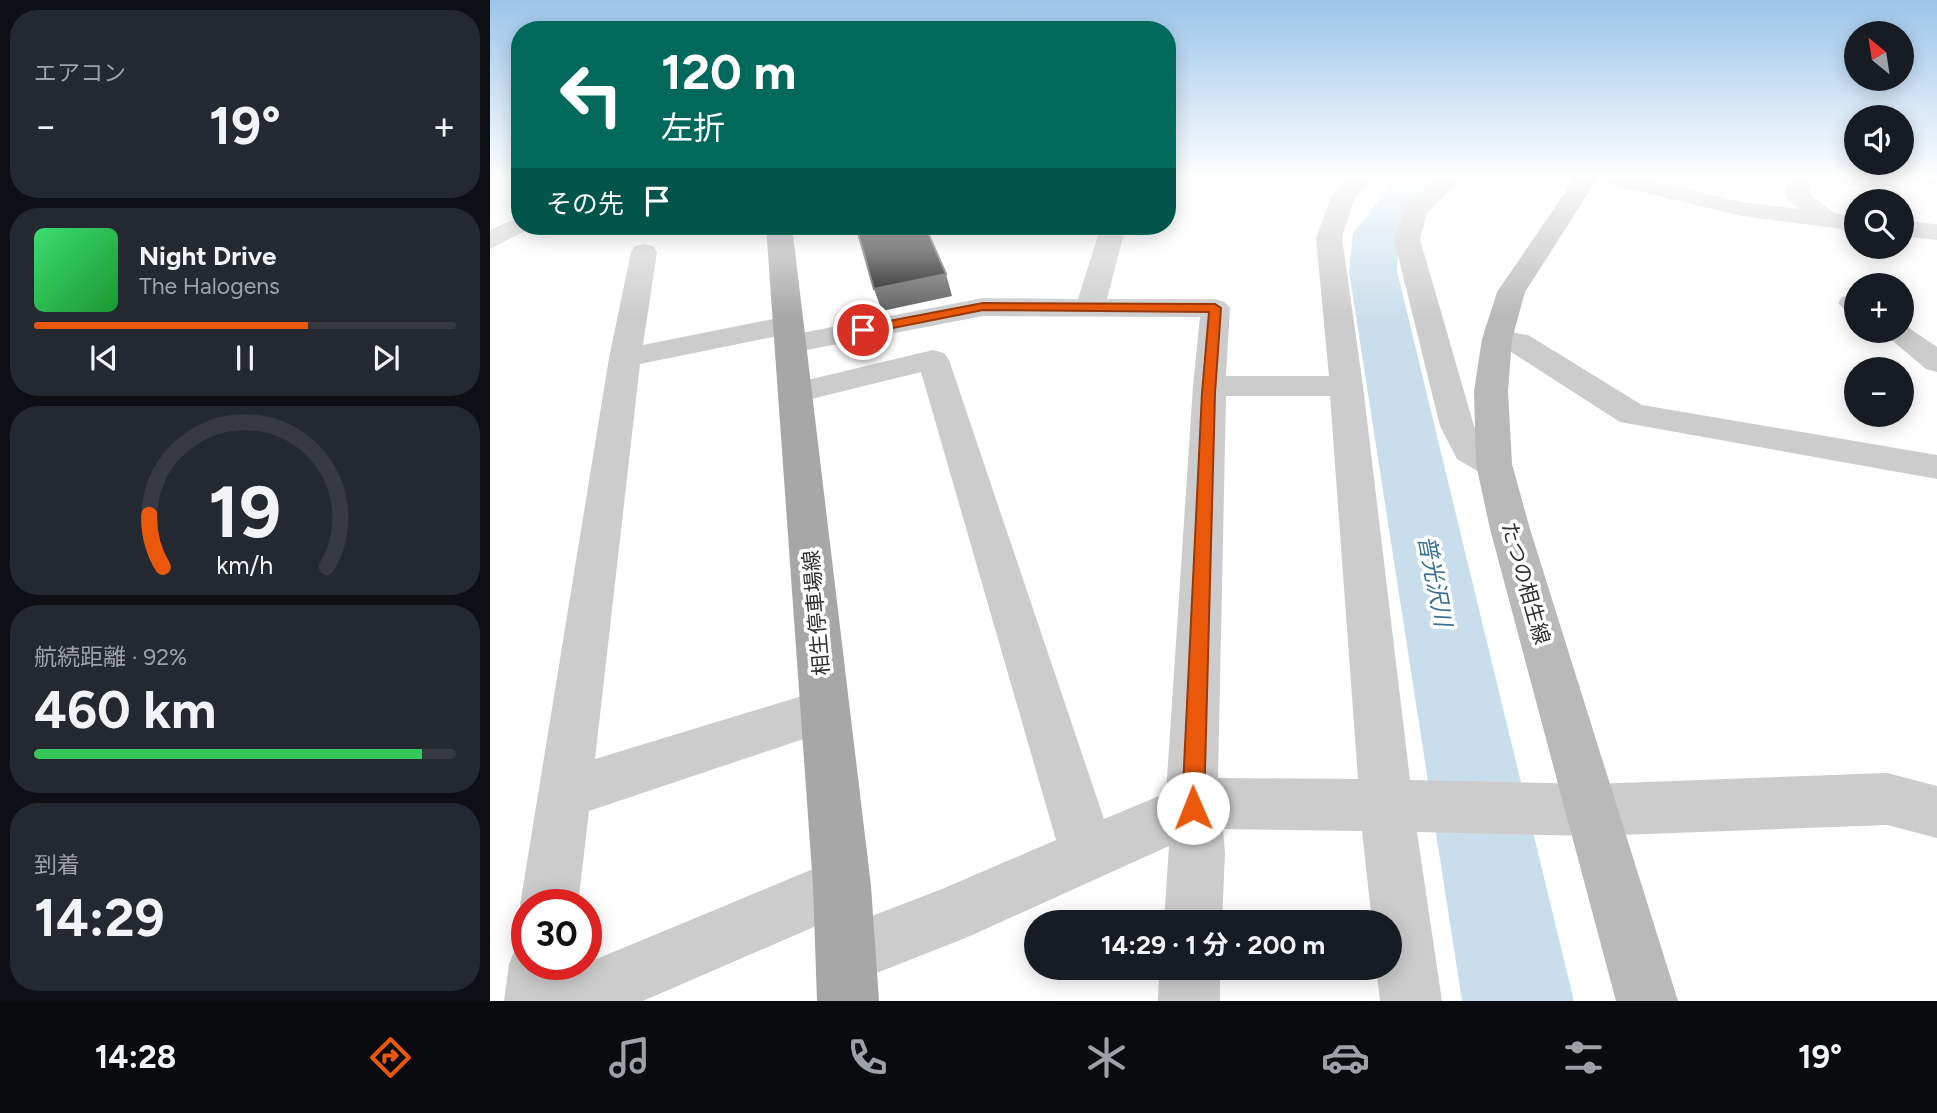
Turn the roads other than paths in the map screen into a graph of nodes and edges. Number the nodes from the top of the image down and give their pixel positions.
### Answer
1 (1334, 225) edge
2 (1411, 225) edge
3 (1556, 225) edge
4 (511, 229) edge
5 (1914, 229) edge
6 (1937, 232) edge
7 (780, 235) edge
8 (1111, 235) edge
9 (490, 241) edge
10 (644, 252) dead end
11 (1090, 309) junction
12 (789, 334) junction
13 (1497, 339) junction
14 (1912, 343) edge
15 (625, 358) junction
16 (1937, 362) edge
17 (1209, 386) junction
18 (1347, 386) junction
19 (795, 393) junction
20 (1494, 464) junction
21 (1937, 467) edge
22 (825, 711) junction
23 (564, 794) junction
24 (1397, 804) junction
25 (1193, 808) junction
26 (1575, 810) junction
27 (1937, 813) edge
28 (1088, 854) junction
29 (842, 886) junction
30 (551, 889) edge
31 (1194, 910) edge
32 (847, 978) edge
33 (538, 980) edge
34 (1190, 980) edge
35 (535, 1001) edge
36 (570, 1001) edge
37 (1189, 1001) edge
38 (1411, 1001) edge
39 (1647, 1001) edge

1 - 18 street
2 - 20 street
3 - 13 main road, たつの相生線
4 - 9 street
5 - 6 street
7 - 12 main road, 相生停車場線
8 - 11 street
10 - 15 street
11 - 12 street
11 - 17 street
12 - 15 street
12 - 19 main road, 相生停車場線
13 - 20 main road, たつの相生線
13 - 21 street
14 - 16 street
15 - 23 street
17 - 18 street
17 - 25 street
18 - 24 street
19 - 22 main road, 相生停車場線
19 - 28 street
20 - 26 main road, たつの相生線
22 - 23 street
22 - 29 main road, 相生停車場線
23 - 30 street
24 - 25 street
24 - 26 street
24 - 38 street
25 - 28 street
25 - 31 street
26 - 27 street
26 - 39 main road, たつの相生線
28 - 32 street
29 - 32 main road, 相生停車場線
29 - 36 street
33 - 35 street
34 - 37 street

